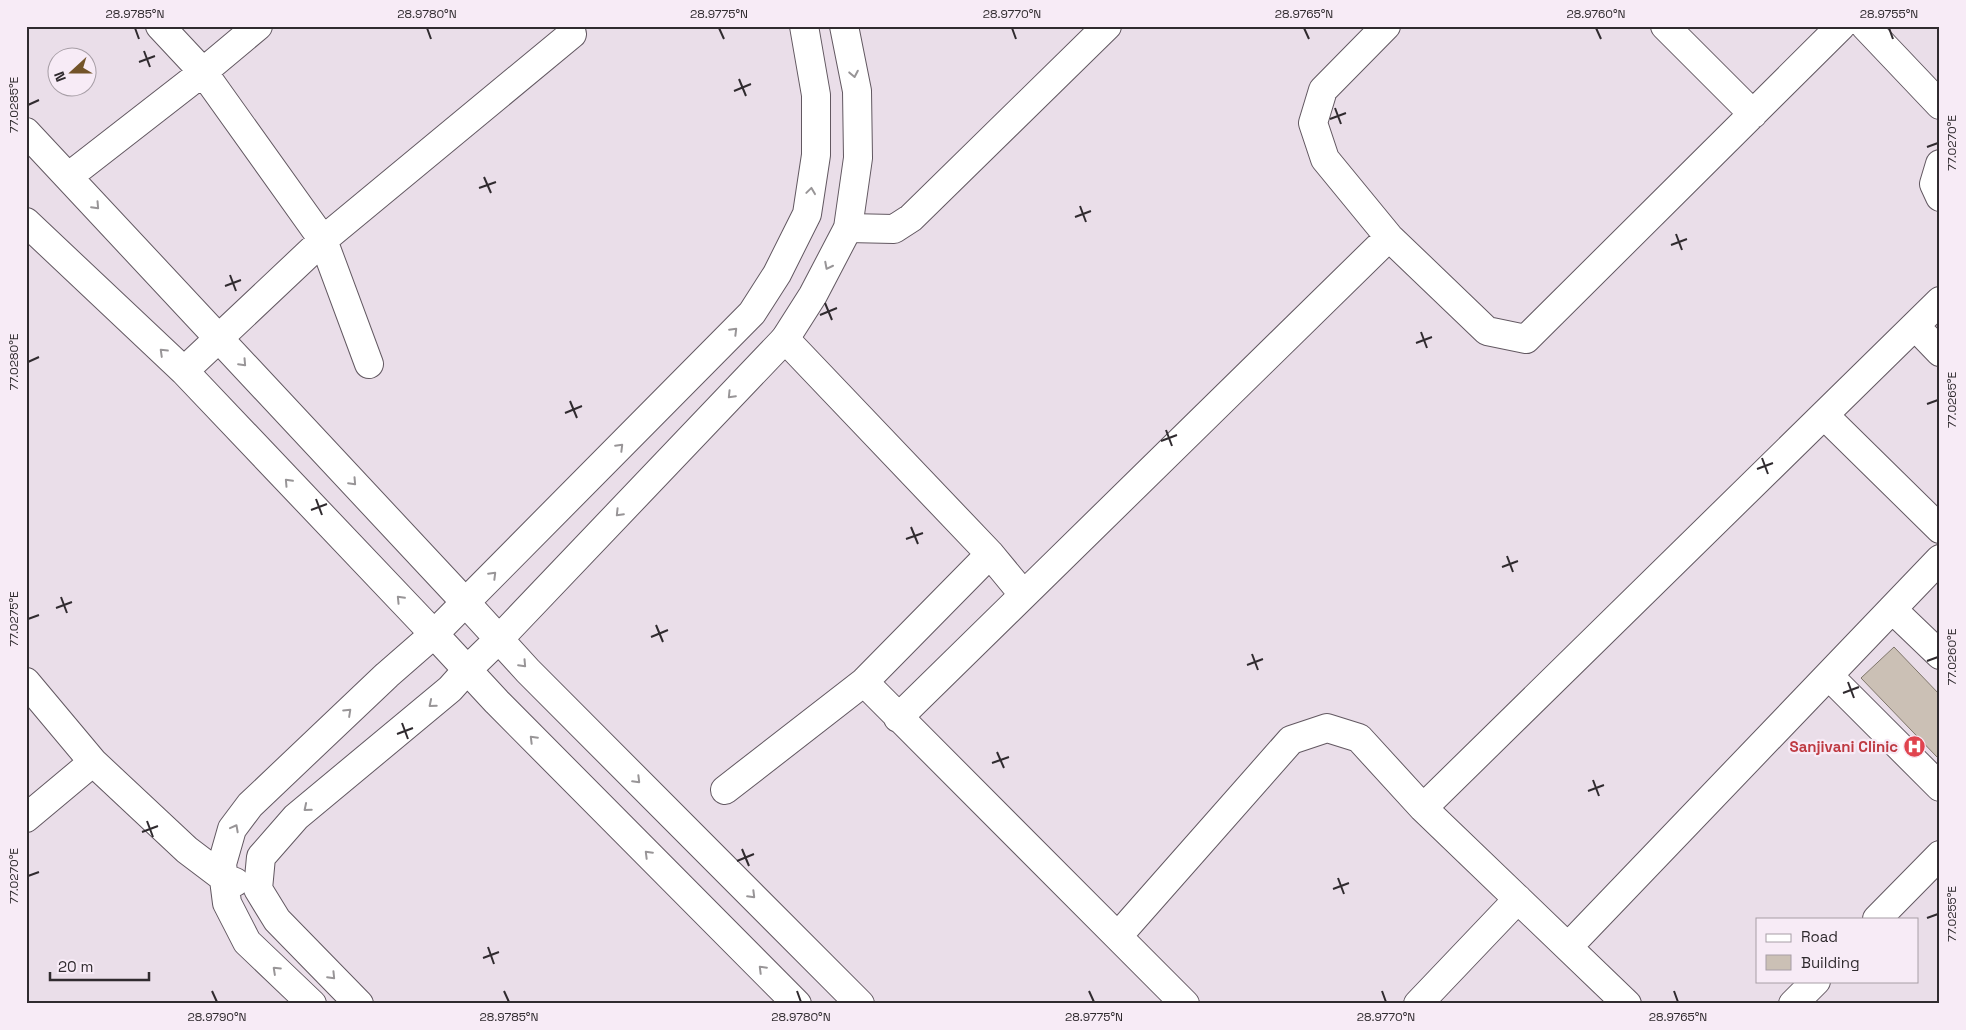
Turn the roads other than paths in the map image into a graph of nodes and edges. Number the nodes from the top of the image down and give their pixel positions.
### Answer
1 (160, 26) edge
2 (258, 26) edge
3 (804, 26) edge
4 (844, 26) edge
5 (1107, 26) edge
6 (1386, 26) edge
7 (1665, 26) edge
8 (1841, 26) edge
9 (1865, 26) edge
10 (572, 34) dead end
11 (203, 72) junction
12 (1940, 106) edge
13 (1752, 114) junction
14 (26, 132) edge
15 (1940, 164) edge
16 (68, 177) junction
17 (1940, 197) edge
18 (848, 228) junction
19 (29, 230) edge
20 (1389, 237) junction
21 (323, 240) junction
22 (1940, 302) edge
23 (1915, 326) junction
24 (219, 338) junction
25 (785, 338) junction
26 (1940, 352) edge
27 (369, 364) dead end
28 (184, 371) junction
29 (1824, 415) junction
30 (1940, 529) edge
31 (990, 554) junction
32 (1940, 559) edge
33 (1023, 594) junction
34 (466, 603) junction
35 (1892, 609) junction
36 (434, 634) junction
37 (499, 638) junction
38 (1940, 655) edge
39 (467, 670) junction
40 (1829, 676) junction
41 (26, 682) edge
42 (864, 682) junction
43 (898, 718) junction
44 (92, 762) junction
45 (1940, 787) edge
46 (725, 790) dead end
47 (1423, 808) junction
48 (26, 818) edge
49 (1940, 855) edge
50 (224, 878) junction
51 (258, 889) junction
52 (1518, 899) junction
53 (1878, 918) edge
54 (1118, 936) junction
55 (1568, 947) junction
56 (1815, 982) edge
57 (312, 1004) edge
58 (359, 1004) edge
59 (797, 1004) edge
60 (860, 1004) edge
61 (1185, 1004) edge
62 (1418, 1004) edge
63 (1627, 1004) edge
64 (1794, 1004) edge

1 - 11 street
2 - 11 street
34 -> 3 street
4 -> 18 street
5 - 18 street
6 - 20 street
7 - 13 street
8 - 13 street
9 - 12 street
10 - 21 street
11 - 16 street
11 - 21 street
13 - 20 street
14 - 16 street
15 - 17 street
16 -> 24 street
18 -> 25 street
28 -> 19 street
20 - 33 street
21 - 24 street
21 - 27 street
22 - 23 street
23 - 26 street
23 - 29 street
24 - 28 street
24 -> 34 street
25 - 31 street
25 -> 37 street
36 -> 28 street
29 - 30 street
29 - 47 street
31 - 33 street
31 - 42 street
32 - 35 street
33 - 43 street
34 - 36 street
34 - 37 street
35 - 38 street
35 - 40 street
36 - 39 street
50 -> 36 street
37 - 39 street
37 -> 60 street
39 -> 51 street
59 -> 39 street
40 - 45 street
40 - 55 street
41 - 44 street
42 - 43 street
42 - 46 street
43 - 54 street
44 - 48 street
44 - 50 street
47 - 52 street
47 - 54 street
49 - 53 street
50 - 51 street
57 -> 50 street
51 -> 58 street
52 - 55 street
52 - 62 street
54 - 61 street
55 - 63 street
56 - 64 street

